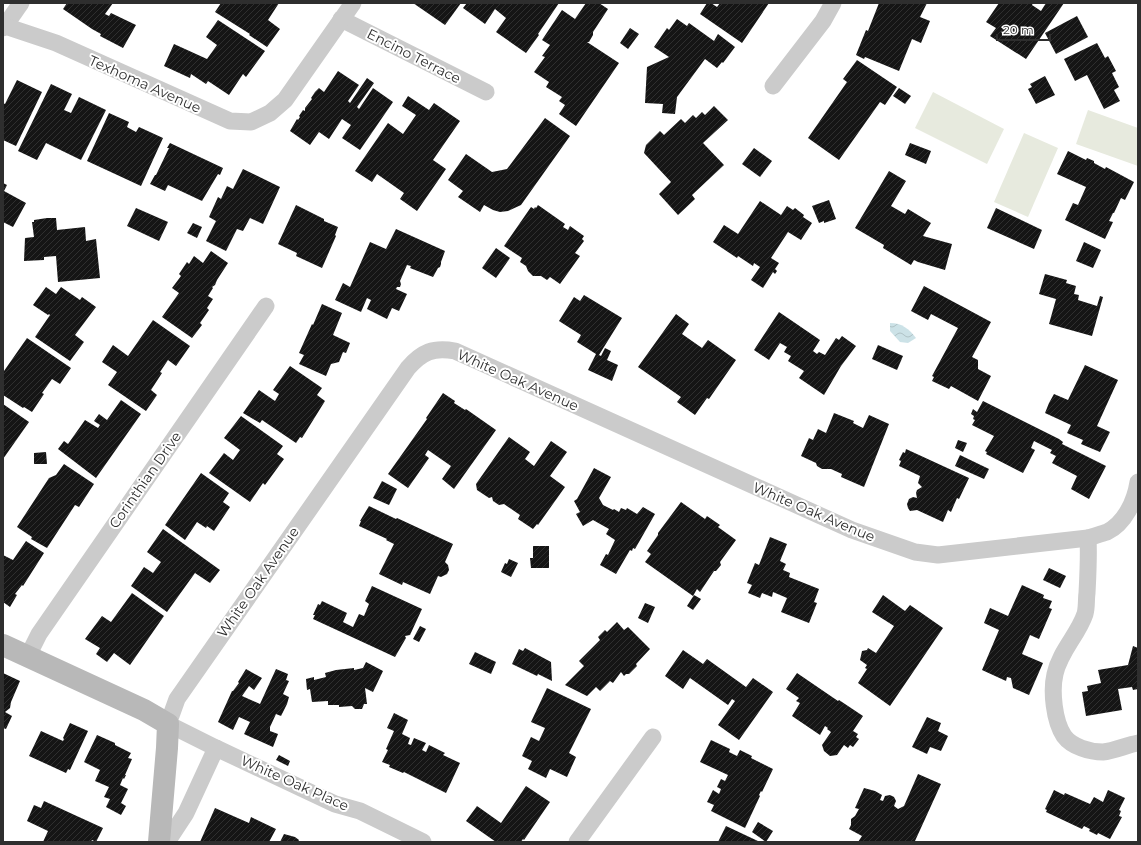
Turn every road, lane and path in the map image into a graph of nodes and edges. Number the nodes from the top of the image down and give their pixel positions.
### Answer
1 (21, 3) edge
2 (353, 3) edge
3 (833, 3) edge
4 (341, 19) junction
5 (4, 27) edge
6 (773, 86) dead end
7 (486, 92) dead end
8 (266, 306) dead end
9 (1138, 482) edge
10 (1088, 538) junction
11 (3, 645) edge
12 (28, 656) junction
13 (168, 724) junction
14 (653, 737) dead end
15 (1138, 742) edge
16 (216, 748) junction
17 (159, 842) edge
18 (167, 842) edge
19 (423, 842) edge
20 (578, 842) edge

1 - 5 street
2 - 4 street, Texhoma Avenue
3 - 6 street
4 - 5 street, Texhoma Avenue
4 - 7 street, Encino Terrace
8 - 12 street, Corinthian Drive
9 - 10 street, White Oak Avenue
10 - 13 street, White Oak Avenue
10 - 15 street
11 - 12 street
12 - 13 street
13 - 16 street, White Oak Place
13 - 17 street
14 - 20 street
16 - 18 street
16 - 19 street, White Oak Place

